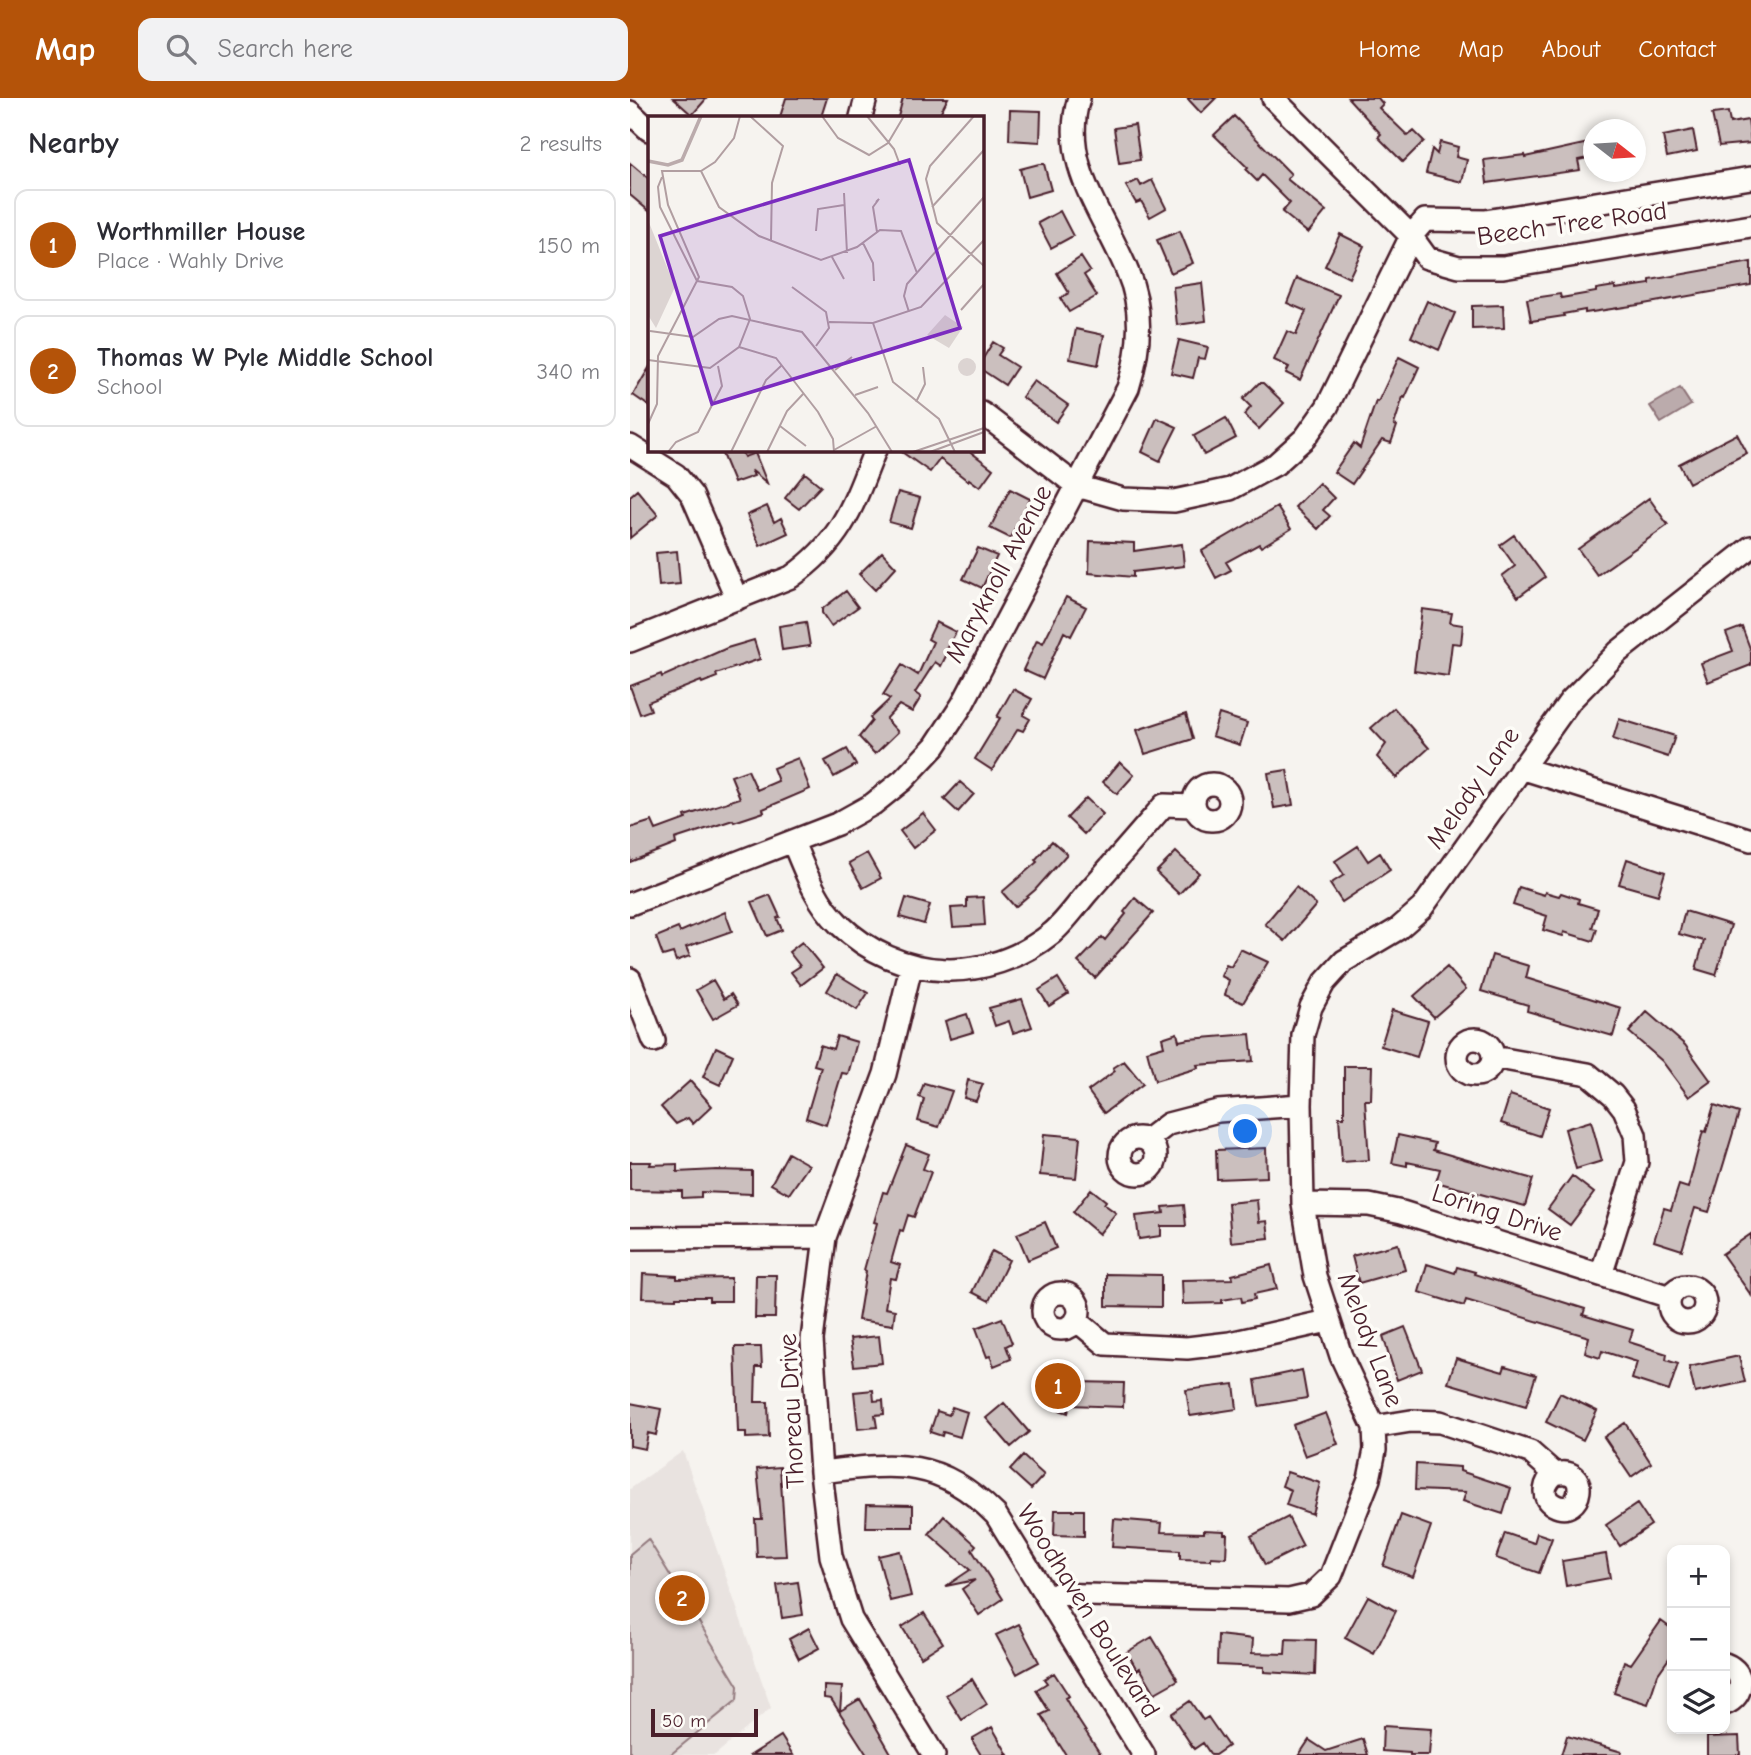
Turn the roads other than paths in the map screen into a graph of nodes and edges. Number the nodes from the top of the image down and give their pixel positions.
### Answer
1 (866, 98) edge
2 (1079, 98) edge
3 (1273, 98) edge
4 (630, 111) edge
5 (861, 116) edge
6 (648, 129) edge
7 (1751, 178) edge
8 (1751, 226) edge
9 (1411, 236) junction
10 (984, 415) edge
11 (630, 446) edge
12 (874, 452) edge
13 (1077, 486) junction
14 (1751, 547) edge
15 (737, 599) junction
16 (630, 641) edge
17 (1521, 768) junction
18 (1193, 806) dead end
19 (1751, 840) edge
20 (793, 842) junction
21 (630, 904) edge
22 (911, 967) junction
23 (630, 979) edge
24 (654, 1041) dead end
25 (1493, 1057) dead end
26 (1301, 1105) junction
27 (1147, 1140) dead end
28 (1303, 1203) junction
29 (825, 1237) junction
30 (630, 1238) edge
31 (1601, 1275) junction
32 (1670, 1297) dead end
33 (1076, 1321) dead end
34 (1328, 1321) junction
35 (1374, 1427) junction
36 (821, 1472) junction
37 (1555, 1474) dead end
38 (1045, 1594) junction
39 (1730, 1666) edge
40 (1738, 1698) edge
41 (934, 1755) edge
42 (1144, 1755) edge

1 - 5 street
2 - 13 street, Maryknoll Avenue
3 - 9 street, Beech Tree Road
4 - 6 street
7 - 9 street, Beech Tree Road
8 - 9 street, Beech Tree Road
9 - 13 street
10 - 13 street
11 - 15 street
12 - 15 street
13 - 20 street, Maryknoll Avenue
14 - 17 street, Melody Lane
15 - 16 street
17 - 19 street
17 - 26 street, Melody Lane
18 - 22 street
20 - 21 street, Maryknoll Avenue
20 - 22 street
22 - 29 street, Thoreau Drive
23 - 24 street
25 - 31 street
26 - 27 street
26 - 28 street, Melody Lane
28 - 31 street, Loring Drive
28 - 34 street, Melody Lane
29 - 30 street
29 - 36 street, Thoreau Drive
31 - 32 street, Loring Drive
33 - 34 street
34 - 35 street, Melody Lane
35 - 37 street
35 - 38 street, Melody Lane
36 - 38 street, Woodhaven Boulevard
36 - 41 street, Thoreau Drive
38 - 42 street, Woodhaven Boulevard
39 - 40 street

